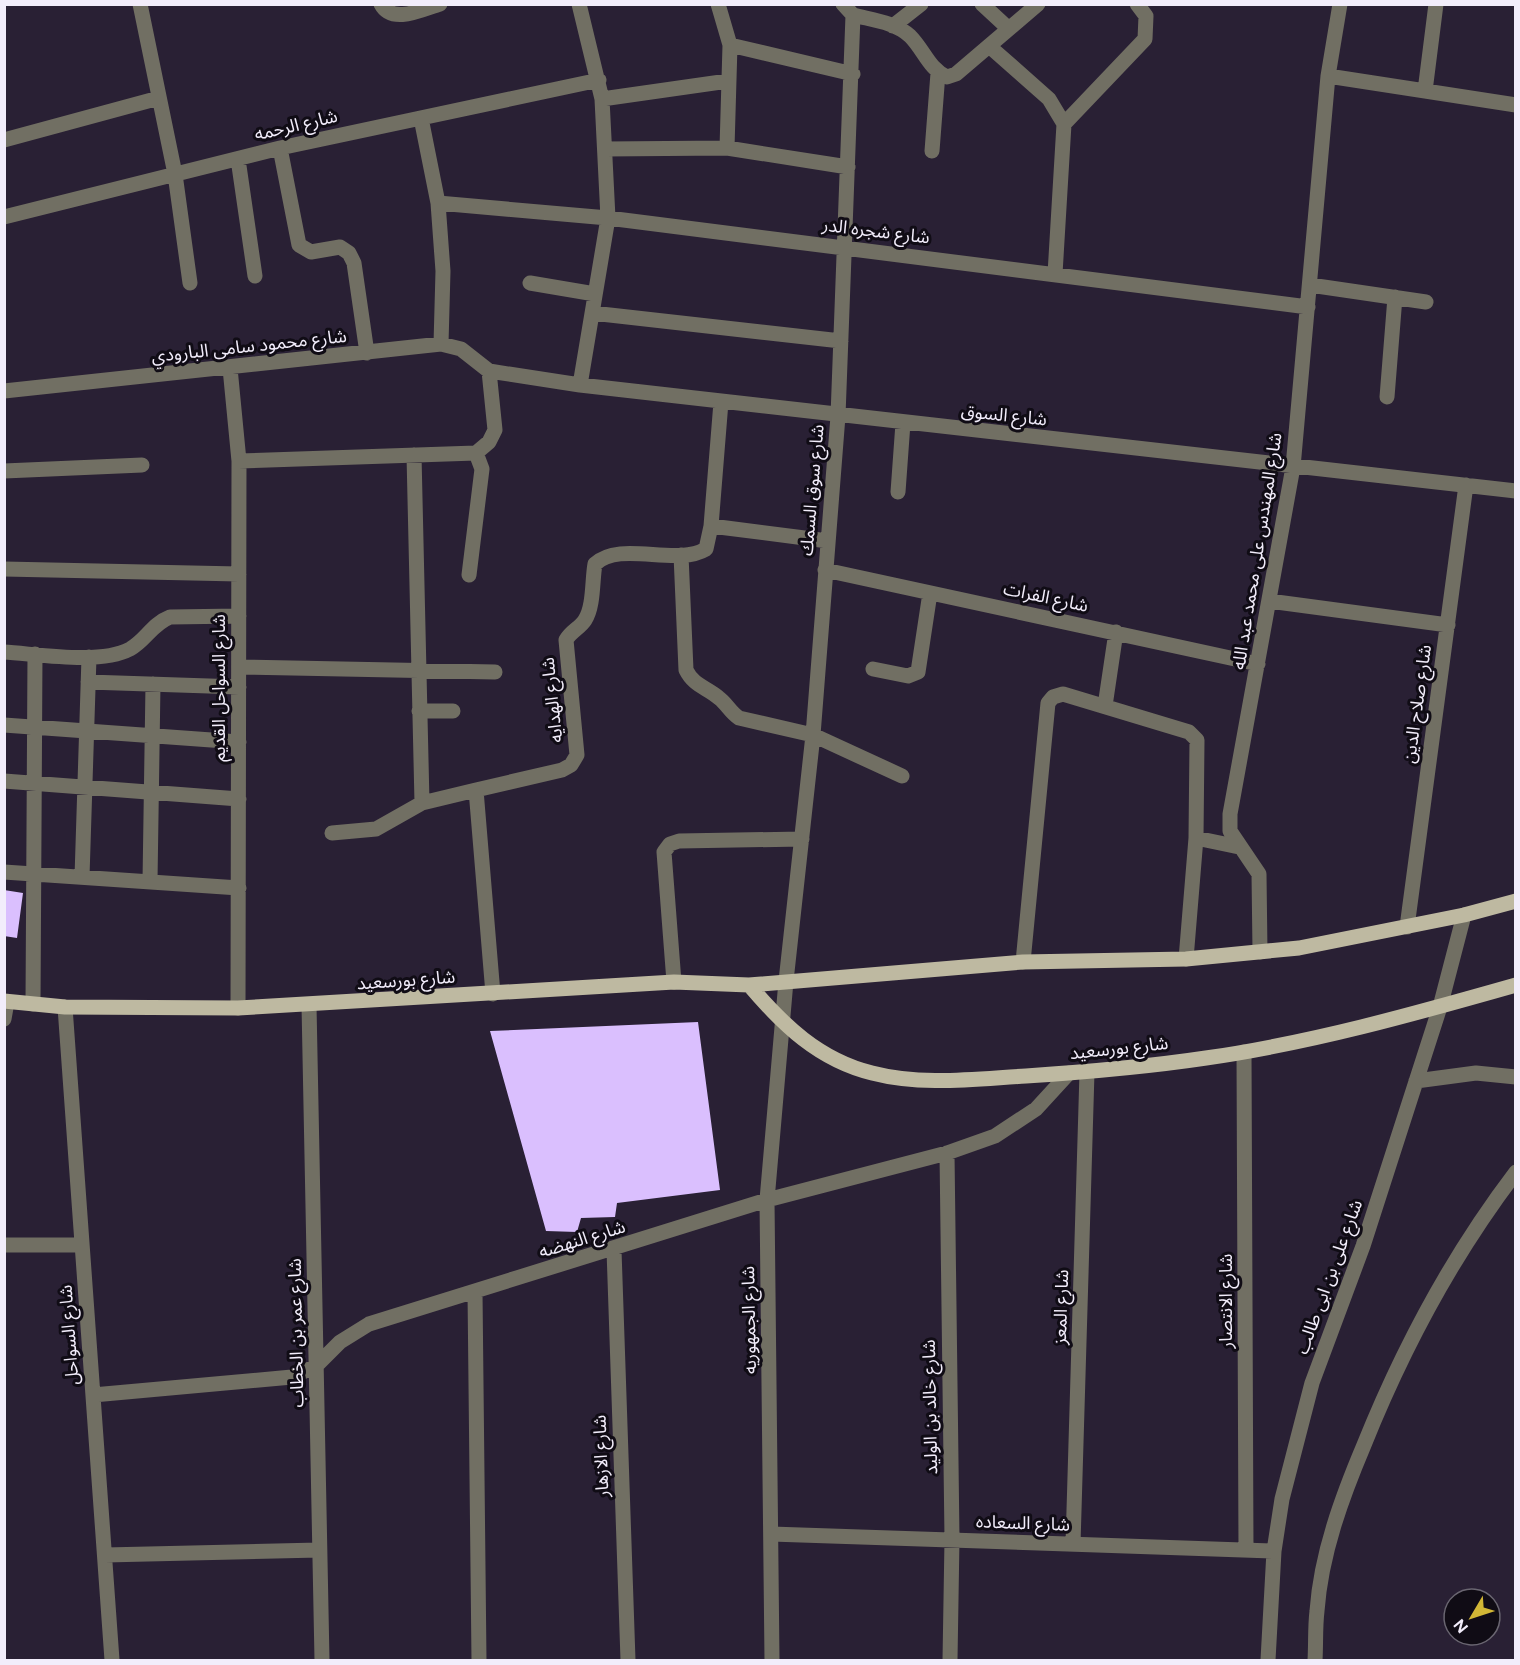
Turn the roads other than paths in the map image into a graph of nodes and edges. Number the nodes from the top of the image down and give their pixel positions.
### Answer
1 (140, 4) edge
2 (381, 4) edge
3 (440, 4) edge
4 (579, 4) edge
5 (921, 4) edge
6 (982, 4) edge
7 (1038, 4) edge
8 (1137, 4) edge
9 (1340, 4) edge
10 (1436, 4) edge
11 (721, 6) edge
12 (848, 10) edge
13 (893, 26) junction
14 (1009, 29) junction
15 (730, 45) junction
16 (989, 46) junction
17 (938, 73) junction
18 (853, 74) junction
19 (1328, 76) junction
20 (598, 80) junction
21 (728, 81) junction
22 (1425, 91) junction
23 (159, 98) junction
24 (602, 99) junction
25 (1515, 105) edge
26 (421, 118) junction
27 (1064, 124) junction
28 (4, 140) edge
29 (280, 148) junction
30 (727, 148) junction
31 (605, 149) junction
32 (932, 151) dead end
33 (238, 159) junction
34 (848, 167) junction
35 (175, 174) junction
36 (438, 203) junction
37 (4, 217) edge
38 (608, 218) junction
39 (845, 246) junction
40 (1055, 274) junction
41 (255, 276) dead end
42 (190, 282) dead end
43 (530, 283) dead end
44 (1310, 285) junction
45 (596, 294) junction
46 (1395, 297) junction
47 (1426, 302) dead end
48 (1308, 307) junction
49 (592, 313) junction
50 (841, 341) junction
51 (441, 344) junction
52 (367, 353) junction
53 (230, 368) junction
54 (489, 371) junction
55 (580, 385) junction
56 (4, 391) edge
57 (1387, 397) dead end
58 (721, 402) junction
59 (838, 416) junction
60 (903, 423) junction
61 (476, 453) junction
62 (414, 455) junction
63 (239, 461) junction
64 (142, 465) dead end
65 (1293, 467) junction
66 (4, 471) edge
67 (1466, 485) junction
68 (1515, 491) edge
69 (898, 492) dead end
70 (711, 526) junction
71 (828, 542) junction
72 (681, 555) junction
73 (4, 569) edge
74 (825, 570) junction
75 (239, 574) junction
76 (469, 575) dead end
77 (930, 593) junction
78 (1269, 602) junction
79 (239, 616) junction
80 (1448, 626) junction
81 (1116, 632) junction
82 (4, 652) edge
83 (35, 654) junction
84 (89, 657) junction
85 (1258, 663) junction
86 (238, 667) junction
87 (873, 669) dead end
88 (418, 670) junction
89 (495, 672) dead end
90 (88, 682) junction
91 (153, 684) junction
92 (239, 687) junction
93 (1105, 706) junction
94 (419, 711) junction
95 (453, 711) dead end
96 (4, 725) edge
97 (34, 727) junction
98 (86, 731) junction
99 (813, 735) junction
100 (152, 736) junction
101 (239, 742) junction
102 (902, 776) dead end
103 (4, 781) edge
104 (34, 783) junction
105 (85, 787) junction
106 (476, 790) junction
107 (152, 793) junction
108 (239, 799) junction
109 (422, 803) junction
110 (332, 833) dead end
111 (1196, 838) junction
112 (802, 839) junction
113 (1239, 847) junction
114 (4, 872) edge
115 (33, 874) junction
116 (82, 877) junction
117 (150, 882) junction
118 (239, 888) junction
119 (1515, 901) edge
120 (1464, 915) junction
121 (1407, 927) junction
122 (1260, 951) junction
123 (1186, 959) junction
124 (1023, 962) junction
125 (786, 981) junction
126 (674, 982) junction
127 (749, 985) junction
128 (1515, 986) edge
129 (493, 994) junction
130 (6, 1001) edge
131 (33, 1004) junction
132 (309, 1005) junction
133 (65, 1007) junction
134 (1440, 1007) junction
135 (238, 1008) junction
136 (4, 1019) edge
137 (783, 1024) junction
138 (1245, 1052) junction
139 (1087, 1072) junction
140 (1068, 1073) junction
141 (1515, 1077) edge
142 (1416, 1081) junction
143 (947, 1153) junction
144 (1515, 1172) edge
145 (767, 1200) junction
146 (4, 1245) edge
147 (82, 1245) junction
148 (614, 1250) junction
149 (475, 1292) junction
150 (316, 1366) junction
151 (93, 1395) junction
152 (771, 1534) junction
153 (952, 1539) junction
154 (1073, 1544) junction
155 (319, 1550) junction
156 (1246, 1550) junction
157 (1274, 1551) junction
158 (105, 1556) junction
159 (112, 1660) edge
160 (322, 1660) edge
161 (478, 1660) edge
162 (628, 1660) edge
163 (772, 1660) edge
164 (950, 1660) edge
165 (1268, 1660) edge
166 (1315, 1660) edge

1 - 23 street
2 - 3 street
4 - 20 street
5 - 13 street
6 - 14 street
7 - 14 street
8 - 27 street
9 - 19 street, شارع المهندس على محمد عبد الله
10 - 22 street
11 - 15 street
12 - 13 street
12 - 18 street, شارع سوق السمك
13 - 17 street
14 - 16 street
15 - 18 street
15 - 21 street
16 - 17 street
16 - 27 street
17 - 32 street
18 - 34 street, شارع سوق السمك
19 - 22 street
19 - 44 street, شارع المهندس على محمد عبد الله
20 - 24 street
20 - 26 street, شارع الرحمه
21 - 24 street
21 - 30 street
22 - 25 street
23 - 28 street
23 - 35 street
24 - 31 street
26 - 29 street, شارع الرحمه
26 - 36 street
27 - 40 street
29 - 33 street, شارع الرحمه
29 - 52 street
30 - 31 street
30 - 34 street
31 - 38 street
33 - 35 street, شارع الرحمه
33 - 41 street
34 - 39 street, شارع سوق السمك
35 - 37 street, شارع الرحمه
35 - 42 street
36 - 38 street, شارع شجره الدر
36 - 51 street
38 - 39 street, شارع شجره الدر
38 - 45 street
39 - 40 street, شارع شجره الدر
39 - 50 street, شارع سوق السمك
40 - 48 street, شارع شجره الدر
43 - 45 street
44 - 46 street
44 - 48 street, شارع المهندس على محمد عبد الله
45 - 49 street
46 - 47 street
46 - 57 street
48 - 65 street, شارع المهندس على محمد عبد الله
49 - 50 street
49 - 55 street
50 - 59 street, شارع سوق السمك
51 - 52 street, شارع محمود سامى البارودي
51 - 54 street, شارع محمود سامى البارودي
52 - 53 street, شارع محمود سامى البارودي
53 - 56 street, شارع محمود سامى البارودي
53 - 63 street, شارع السواحل القديم
54 - 55 street, شارع السوق
54 - 61 street
55 - 58 street, شارع السوق
58 - 59 street, شارع السوق
58 - 70 street, شارع الهدايه
59 - 60 street, شارع السوق
59 - 71 street, شارع سوق السمك
60 - 65 street, شارع السوق
60 - 69 street
61 - 62 street
61 - 76 street
62 - 63 street
62 - 88 street
63 - 75 street, شارع السواحل القديم
64 - 66 street
65 - 67 street, شارع السوق
65 - 78 street, شارع المهندس على محمد عبد الله
67 - 68 street, شارع السوق
67 - 80 street, شارع صلاح الدين
70 - 71 street
70 - 72 street, شارع الهدايه
71 - 74 street, شارع سوق السمك
72 - 99 street
72 - 106 street, شارع الهدايه
73 - 75 street
74 - 77 street, شارع الفرات
74 - 99 street, شارع سوق السمك
75 - 79 street, شارع السواحل القديم
77 - 81 street, شارع الفرات
77 - 87 street
78 - 80 street
78 - 85 street, شارع المهندس على محمد عبد الله
79 - 84 street
79 - 86 street, شارع السواحل القديم
80 - 121 street, شارع صلاح الدين
81 - 85 street, شارع الفرات
81 - 93 street
82 - 83 street
83 - 84 street
83 - 97 street
84 - 90 street
85 - 113 street, شارع المهندس على محمد عبد الله
86 - 88 street
86 - 92 street, شارع السواحل القديم
88 - 89 street
88 - 94 street
90 - 91 street
90 - 98 street
91 - 92 street
91 - 100 street
92 - 101 street, شارع السواحل القديم
93 - 111 street
93 - 124 street
94 - 95 street
94 - 109 street
96 - 97 street
97 - 98 street
97 - 104 street
98 - 100 street
98 - 105 street
99 - 102 street
99 - 112 street, شارع سوق السمك
100 - 101 street
100 - 107 street
101 - 108 street, شارع السواحل القديم
103 - 104 street
104 - 105 street
104 - 115 street
105 - 107 street
105 - 116 street
106 - 109 street
106 - 129 street
107 - 108 street
107 - 117 street
108 - 118 street, شارع السواحل القديم
109 - 110 street
111 - 113 street
111 - 123 street
112 - 125 street, شارع سوق السمك
112 - 126 street
113 - 122 street, شارع المهندس على محمد عبد الله
114 - 115 street
115 - 116 street
115 - 131 street
116 - 117 street
117 - 118 street
118 - 135 street, شارع السواحل القديم
119 - 120 main road, شارع بورسعيد
120 - 121 main road, شارع بورسعيد
120 - 134 street, شارع على بن ابى طالب
121 - 122 main road, شارع بورسعيد
122 - 123 main road, شارع بورسعيد
123 - 124 main road, شارع بورسعيد
124 - 125 main road, شارع بورسعيد
125 - 127 main road, شارع بورسعيد
125 - 137 street, شارع الجمهوريه
126 - 127 main road, شارع بورسعيد
126 - 129 main road, شارع بورسعيد
127 - 137 main road, شارع بورسعيد
128 - 134 main road, شارع بورسعيد
129 - 132 main road, شارع بورسعيد
130 - 131 main road, شارع بورسعيد
130 - 136 street
131 - 133 main road, شارع بورسعيد
132 - 135 main road, شارع بورسعيد
132 - 150 street, شارع عمر بن الخطاب
133 - 135 main road, شارع بورسعيد
133 - 147 street, شارع السواحل
134 - 138 main road, شارع بورسعيد
134 - 142 street, شارع على بن ابى طالب
137 - 140 main road, شارع بورسعيد
137 - 145 street, شارع الجمهوريه
138 - 139 main road, شارع بورسعيد
138 - 156 street, شارع الانتصار
139 - 140 main road, شارع بورسعيد
139 - 154 street, شارع المعز
140 - 143 street, شارع النهضه
141 - 142 street
142 - 157 street, شارع على بن ابى طالب
143 - 145 street, شارع النهضه
143 - 153 street, شارع خالد بن الوليد
144 - 166 street
145 - 148 street, شارع النهضه
145 - 152 street, شارع الجمهوريه
146 - 147 street
147 - 151 street, شارع السواحل
148 - 149 street, شارع النهضه
148 - 162 street, شارع الازهار
149 - 150 street, شارع النهضه
149 - 161 street
150 - 151 street, شارع النهضه
150 - 155 street, شارع عمر بن الخطاب
151 - 158 street, شارع السواحل
152 - 153 street, شارع السعاده
152 - 163 street, شارع الجمهوريه
153 - 154 street, شارع السعاده
153 - 164 street, شارع خالد بن الوليد
154 - 156 street, شارع السعاده
155 - 158 street
155 - 160 street, شارع عمر بن الخطاب
156 - 157 street, شارع السعاده
157 - 165 street, شارع على بن ابى طالب
158 - 159 street, شارع السواحل

